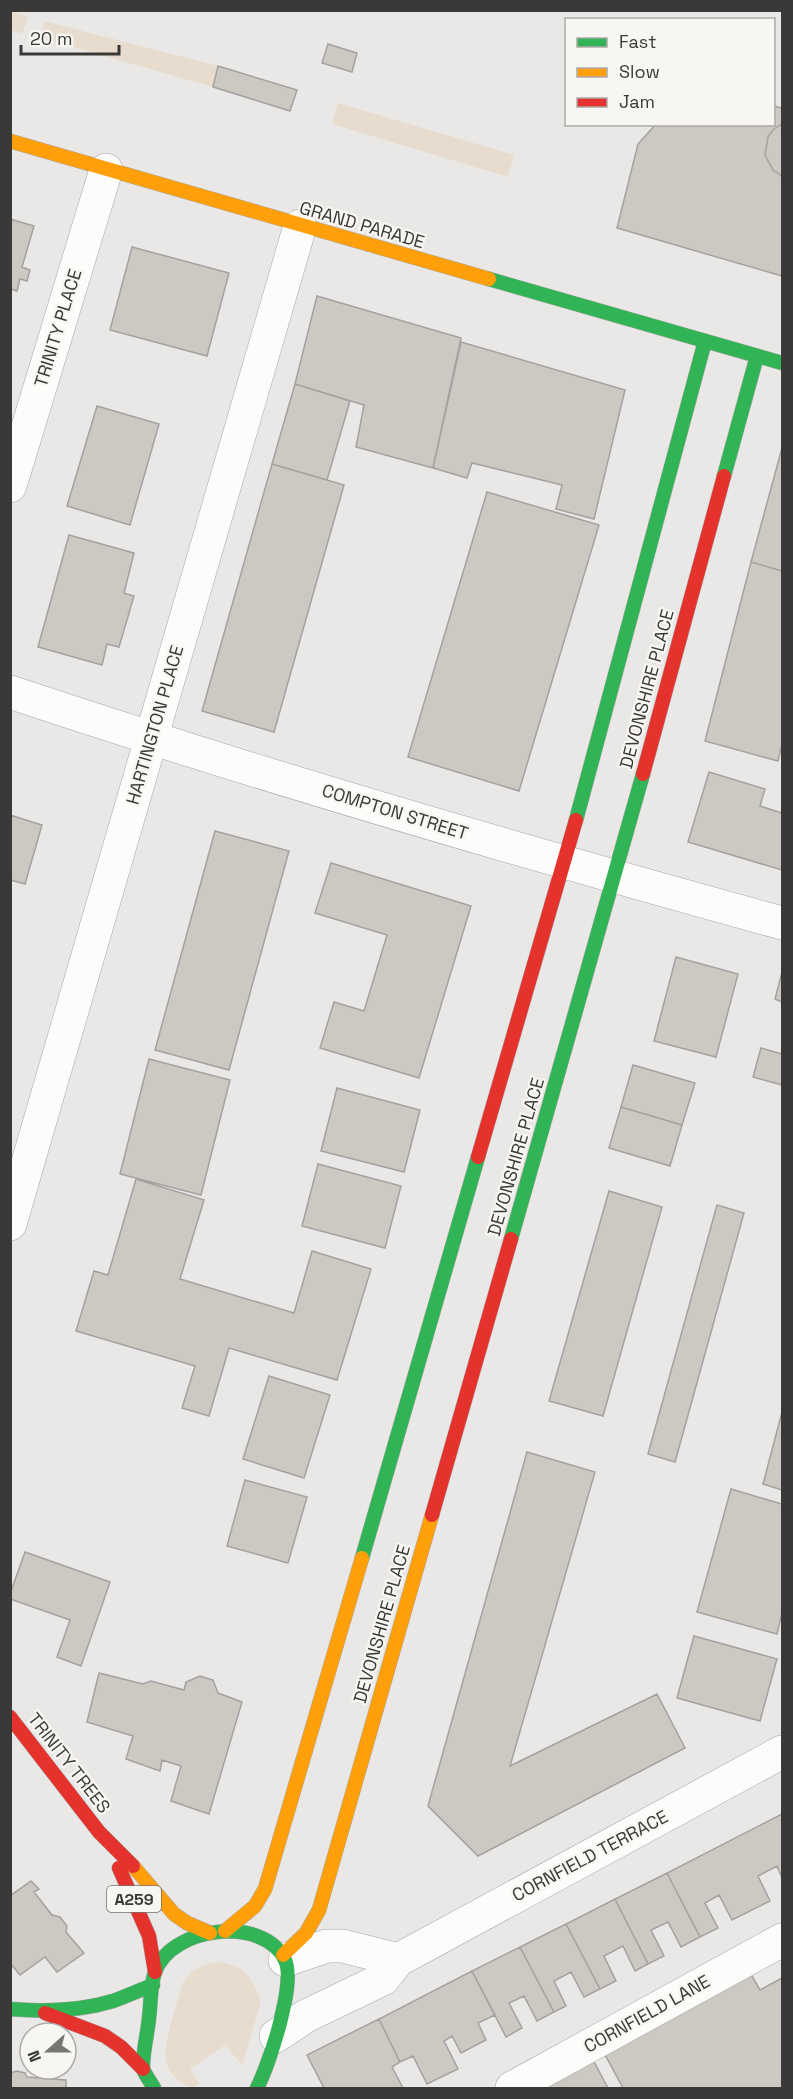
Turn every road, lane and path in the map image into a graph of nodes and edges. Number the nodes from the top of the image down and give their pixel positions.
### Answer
1 (10, 141) edge
2 (106, 170) junction
3 (300, 226) junction
4 (705, 341) junction
5 (757, 356) junction
6 (783, 363) edge
7 (10, 486) edge
8 (10, 692) edge
9 (151, 739) junction
10 (564, 863) junction
11 (615, 877) junction
12 (783, 923) edge
13 (10, 1224) edge
14 (10, 1717) edge
15 (783, 1752) edge
16 (99, 1832) junction
17 (225, 1930) junction
18 (210, 1933) junction
19 (783, 1940) edge
20 (284, 1957) junction
21 (398, 1960) junction
22 (154, 1978) junction
23 (10, 2009) edge
24 (43, 2012) junction
25 (276, 2036) junction
26 (149, 2082) edge
27 (257, 2088) edge
28 (512, 2088) edge

1 - 2 main road, GRAND PARADE
2 - 3 main road, GRAND PARADE
2 - 7 street, TRINITY PLACE
3 - 4 main road, GRAND PARADE
3 - 9 street, HARTINGTON PLACE
4 - 5 main road, GRAND PARADE
4 - 10 main road, DEVONSHIRE PLACE
5 - 6 main road, GRAND PARADE
5 - 11 main road, DEVONSHIRE PLACE
8 - 9 street, COMPTON STREET
9 - 10 street, COMPTON STREET
9 - 13 street, HARTINGTON PLACE
10 - 11 street, COMPTON STREET
10 - 17 main road, DEVONSHIRE PLACE
11 - 12 street, COMPTON STREET
11 - 20 main road, DEVONSHIRE PLACE
14 - 16 main road, TRINITY TREES / A259
15 - 21 street, CORNFIELD TERRACE
16 - 18 main road, TRINITY TREES / A259
16 - 22 main road, TRINITY TREES / A259
17 - 18 main road
17 - 20 main road
18 - 22 main road
19 - 28 street, CORNFIELD LANE
20 - 21 street
20 - 25 main road
21 - 25 street, CORNFIELD TERRACE
22 - 24 main road
22 - 26 main road, TRINITY TREES
23 - 24 main road
24 - 26 main road
25 - 27 main road

